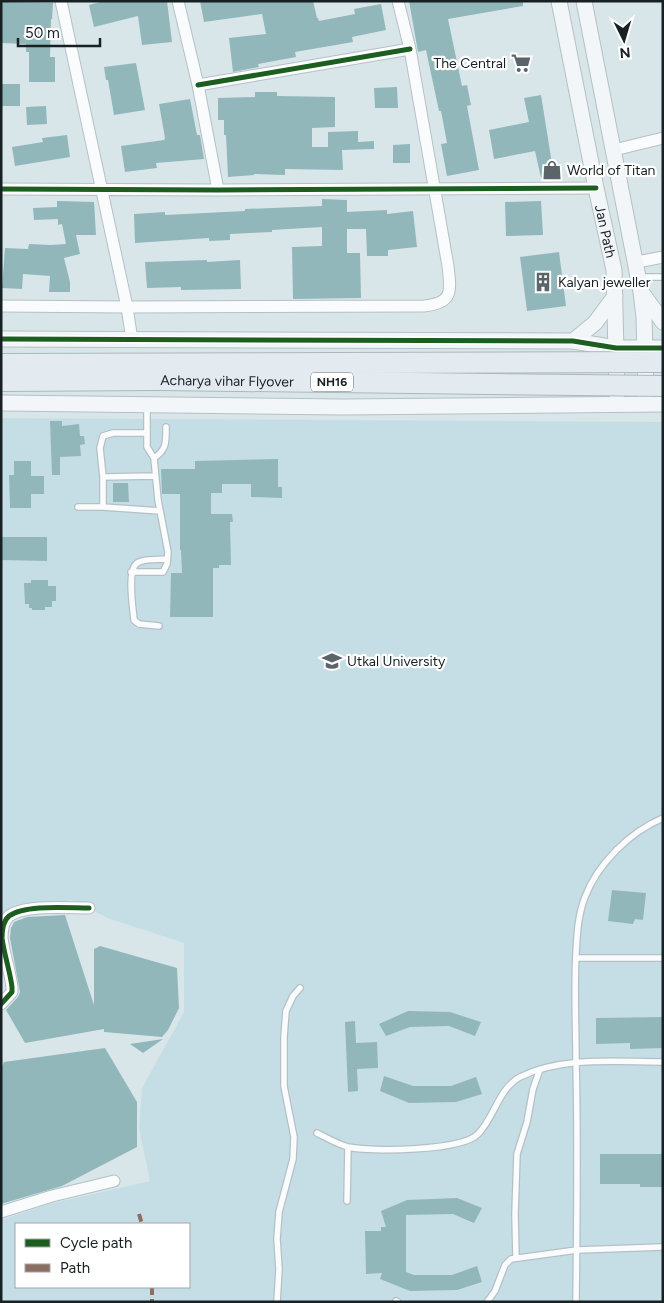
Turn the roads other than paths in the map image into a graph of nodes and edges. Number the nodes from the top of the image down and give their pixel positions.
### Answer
1 (61, 1) edge
2 (178, 1) edge
3 (398, 1) edge
4 (558, 1) edge
5 (584, 1) edge
6 (410, 49) junction
7 (198, 85) junction
8 (663, 138) edge
9 (614, 150) junction
10 (435, 188) junction
11 (596, 188) junction
12 (1, 189) edge
13 (103, 190) junction
14 (218, 190) junction
15 (663, 257) edge
16 (663, 276) edge
17 (639, 277) junction
18 (615, 296) junction
19 (1, 306) edge
20 (128, 307) junction
21 (661, 318) edge
22 (1, 339) edge
23 (132, 340) junction
24 (573, 341) junction
25 (616, 348) junction
26 (644, 348) junction
27 (663, 348) edge
28 (663, 362) edge
29 (1, 364) edge
30 (1, 381) edge
31 (663, 386) edge
32 (1, 402) edge
33 (646, 403) junction
34 (147, 404) junction
35 (618, 404) junction
36 (663, 404) edge
37 (166, 427) dead end
38 (147, 433) junction
39 (154, 458) junction
40 (154, 476) junction
41 (103, 477) junction
42 (78, 507) dead end
43 (103, 507) junction
44 (160, 511) junction
45 (167, 559) junction
46 (131, 572) junction
47 (159, 626) dead end
48 (663, 818) edge
49 (89, 908) dead end
50 (576, 958) junction
51 (663, 958) edge
52 (300, 988) dead end
53 (1, 1004) edge
54 (663, 1062) edge
55 (576, 1063) junction
56 (540, 1069) junction
57 (317, 1133) dead end
58 (348, 1147) junction
59 (114, 1181) dead end
60 (347, 1201) dead end
61 (1, 1212) edge
62 (663, 1247) edge
63 (577, 1250) junction
64 (516, 1258) junction
65 (277, 1302) edge
66 (487, 1302) edge
67 (576, 1302) edge

1 - 13 street
2 - 7 street
3 - 6 street
4 - 11 street, Jan Path
5 - 9 street, Jan Path
6 - 7 street
6 - 10 street
7 - 14 street
8 - 9 street
9 - 17 street, Jan Path
10 - 11 street
10 - 14 street
10 - 20 street
11 - 18 street, Jan Path
12 - 13 street
13 - 14 street
13 - 20 street
15 - 17 street
16 - 17 lane
17 - 21 street
17 - 26 street, Jan Path
18 - 24 street
18 - 25 street, Jan Path
19 - 20 street
20 - 23 street
22 - 23 street
23 - 24 street
24 - 25 street
25 - 26 street
25 - 35 street, Jan Path
26 - 27 street
26 - 33 street, Jan Path
28 - 29 highway, Acharya vihar Flyover / NH16, bridge
30 - 31 highway, Acharya vihar Flyover / NH16, bridge
32 - 34 street
33 - 35 street
33 - 36 street
34 - 35 street
34 - 38 lane
37 - 39 lane
38 - 39 lane
38 - 41 lane
39 - 40 lane
40 - 41 lane
40 - 44 lane
41 - 43 lane
42 - 43 lane
43 - 44 lane
44 - 45 lane
45 - 46 lane
45 - 46 lane
46 - 47 lane
48 - 50 lane
49 - 53 street
50 - 51 lane
50 - 55 lane
52 - 65 lane
54 - 55 lane
55 - 56 lane
55 - 63 lane
56 - 58 lane
56 - 64 lane
57 - 58 lane
58 - 60 lane
59 - 61 street
62 - 63 lane
63 - 64 lane
63 - 67 lane
64 - 66 lane

